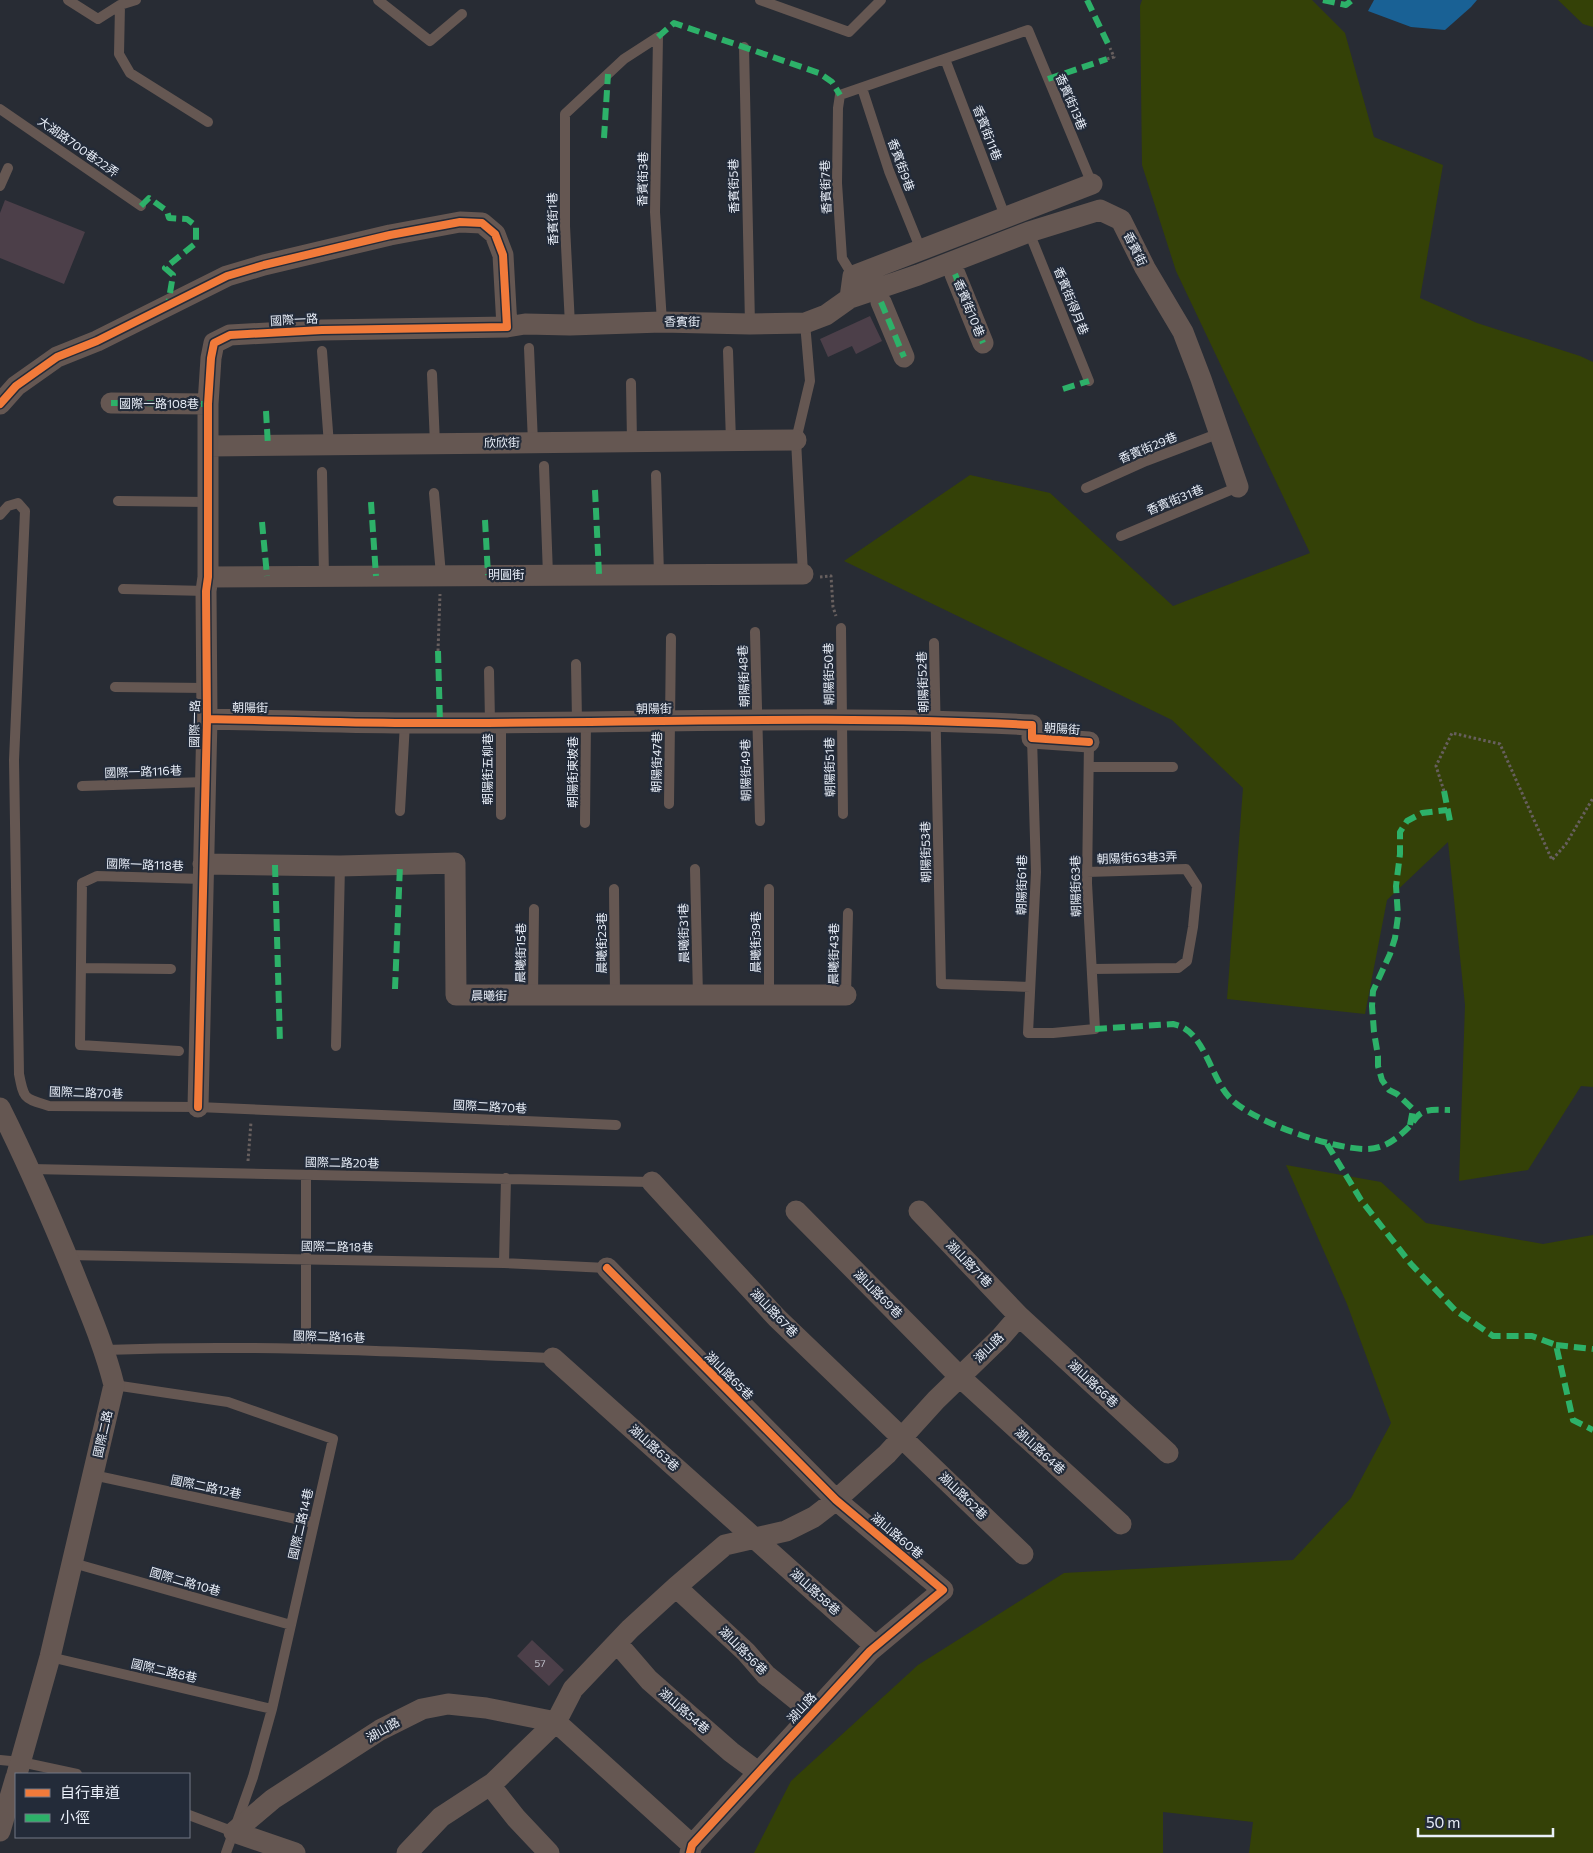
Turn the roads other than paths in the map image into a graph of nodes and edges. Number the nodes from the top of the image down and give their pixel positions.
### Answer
1 (68, 0) edge
2 (136, 0) edge
3 (378, 0) edge
4 (760, 0) edge
5 (881, 0) edge
6 (120, 5) junction
7 (462, 14) dead end
8 (658, 37) joint
9 (744, 47) dead end
10 (945, 59) junction
11 (862, 88) junction
12 (0, 109) edge
13 (208, 122) dead end
14 (8, 168) dead end
15 (1092, 184) joint
16 (0, 186) edge
17 (141, 206) dead end
18 (1005, 216) junction
19 (1029, 232) junction
20 (921, 250) junction
21 (956, 274) dead end
22 (853, 276) junction
23 (850, 298) junction
24 (881, 302) dead end
25 (662, 322) junction
26 (805, 323) junction
27 (750, 324) junction
28 (570, 325) junction
29 (507, 327) junction
30 (983, 343) dead end
31 (529, 348) dead end
32 (322, 351) dead end
33 (728, 351) dead end
34 (904, 357) dead end
35 (432, 374) dead end
36 (1089, 381) dead end
37 (631, 383) dead end
38 (111, 403) dead end
39 (0, 404) edge
40 (208, 404) junction
41 (1220, 433) junction
42 (796, 440) junction
43 (730, 441) junction
44 (632, 442) junction
45 (533, 443) junction
46 (435, 444) junction
47 (329, 445) junction
48 (209, 446) junction
49 (544, 466) dead end
50 (322, 472) dead end
51 (656, 474) dead end
52 (1238, 487) joint
53 (1086, 488) dead end
54 (434, 494) dead end
55 (118, 501) dead end
56 (208, 502) junction
57 (0, 515) edge
58 (1121, 536) dead end
59 (659, 574) junction
60 (803, 574) joint
61 (441, 575) junction
62 (548, 575) junction
63 (324, 576) junction
64 (207, 584) junction
65 (123, 589) dead end
66 (841, 628) road end
67 (755, 632) dead end
68 (671, 638) dead end
69 (934, 643) dead end
70 (576, 664) dead end
71 (489, 671) dead end
72 (115, 688) dead end
73 (206, 688) junction
74 (207, 719) junction
75 (758, 719) junction
76 (842, 719) junction
77 (670, 720) junction
78 (936, 720) junction
79 (582, 721) junction
80 (495, 722) junction
81 (405, 723) junction
82 (1032, 738) junction
83 (1089, 742) joint
84 (1089, 767) junction
85 (1173, 767) dead end
86 (205, 782) junction
87 (82, 786) dead end
88 (669, 804) dead end
89 (400, 811) dead end
90 (843, 814) dead end
91 (501, 816) dead end
92 (760, 821) dead end
93 (586, 823) dead end
94 (340, 866) junction
95 (695, 869) dead end
96 (203, 871) junction
97 (1087, 872) junction
98 (614, 889) dead end
99 (768, 889) dead end
100 (534, 909) dead end
101 (848, 913) dead end
102 (81, 968) junction
103 (171, 968) dead end
104 (1092, 970) junction
105 (1030, 987) junction
106 (846, 995) joint
107 (533, 996) junction
108 (615, 996) junction
109 (698, 996) junction
110 (769, 996) junction
111 (1028, 1033) joint
112 (336, 1046) dead end
113 (179, 1051) dead end
114 (198, 1107) junction
115 (0, 1108) edge
116 (616, 1125) dead end
117 (31, 1169) junction
118 (306, 1174) junction
119 (506, 1178) junction
120 (652, 1182) joint
121 (796, 1211) dead end
122 (919, 1212) dead end
123 (66, 1255) junction
124 (306, 1259) junction
125 (504, 1263) junction
126 (607, 1268) joint
127 (1019, 1316) junction
128 (306, 1348) junction
129 (105, 1350) junction
130 (553, 1358) joint
131 (960, 1377) junction
132 (114, 1385) junction
133 (902, 1438) junction
134 (1168, 1453) dead end
135 (93, 1475) junction
136 (836, 1500) junction
137 (314, 1524) junction
138 (1121, 1524) dead end
139 (755, 1538) junction
140 (1023, 1554) dead end
141 (73, 1563) junction
142 (676, 1587) junction
143 (943, 1590) joint
144 (291, 1625) junction
145 (617, 1643) junction
146 (875, 1646) junction
147 (50, 1657) junction
148 (272, 1709) junction
149 (813, 1713) junction
150 (556, 1722) junction
151 (0, 1760) edge
152 (18, 1771) edge
153 (758, 1772) junction
154 (57, 1773) edge
155 (15, 1781) edge
156 (490, 1785) junction
157 (190, 1815) edge
158 (0, 1831) edge
159 (234, 1832) junction
160 (421, 1848) edge
161 (691, 1849) edge
162 (226, 1853) edge
163 (295, 1853) edge
164 (549, 1853) edge

1 - 6 lane
2 - 6 lane
3 - 7 lane
4 - 5 lane
6 - 13 lane
8 - 25 lane, 香賓街3巷
8 - 28 lane, 香賓街1巷
9 - 27 lane, 香賓街5巷
10 - 11 lane
10 - 15 lane, 香賓街13巷
10 - 18 lane, 香賓街11巷
11 - 20 lane, 香賓街9巷
11 - 22 lane, 香賓街7巷
12 - 17 lane, 大湖路700巷22弄
14 - 16 lane
15 - 18 street
18 - 20 street
19 - 23 street, 香賓街
19 - 36 lane, 香賓街得月巷
19 - 41 street, 香賓街
20 - 22 street
21 - 30 street, 香賓街10巷
22 - 23 street
23 - 26 street, 香賓街
24 - 34 street
25 - 27 street, 香賓街
25 - 28 street, 香賓街
26 - 27 street, 香賓街
26 - 42 lane
28 - 29 street, 香賓街
29 - 39 street
29 - 40 street, 國際一路
31 - 45 lane
32 - 47 lane
33 - 43 lane
35 - 46 lane
37 - 44 lane
38 - 40 street, 國際一路108巷
40 - 48 street, 國際一路
41 - 52 street, 香賓街
41 - 53 lane, 香賓街29巷
42 - 43 street, 欣欣街
42 - 60 lane
43 - 44 street, 欣欣街
44 - 45 street, 欣欣街
45 - 46 street, 欣欣街
46 - 47 street, 欣欣街
47 - 48 street, 欣欣街
48 - 56 street, 國際一路
49 - 62 lane
50 - 63 lane
51 - 59 lane
52 - 58 lane, 香賓街31巷
54 - 61 lane
55 - 56 lane
56 - 64 street, 國際一路
57 - 114 lane, 國際二路70巷
59 - 60 street, 明圓街
59 - 62 street, 明圓街
61 - 62 street, 明圓街
61 - 63 street, 明圓街
63 - 64 street, 明圓街
64 - 65 lane
64 - 73 street, 國際一路
66 - 76 lane, 朝陽街50巷
67 - 75 lane, 朝陽街48巷
68 - 77 lane, 朝陽街47巷
69 - 78 lane, 朝陽街52巷
70 - 79 lane, 朝陽街東坡巷
71 - 80 lane, 朝陽街五柳巷
72 - 73 lane
73 - 74 street, 國際一路
74 - 81 street, 朝陽街
74 - 86 street, 國際一路
75 - 76 street, 朝陽街
75 - 77 street, 朝陽街
75 - 92 lane, 朝陽街49巷
76 - 78 street, 朝陽街
76 - 90 lane, 朝陽街51巷
77 - 79 street, 朝陽街
77 - 88 lane, 朝陽街47巷
78 - 82 street, 朝陽街
78 - 105 lane, 朝陽街53巷
79 - 80 street, 朝陽街
79 - 93 lane, 朝陽街東坡巷
80 - 81 street, 朝陽街
80 - 91 lane, 朝陽街五柳巷
81 - 89 lane
82 - 83 street, 朝陽街
82 - 105 lane, 朝陽街61巷
83 - 84 lane, 朝陽街63巷
84 - 85 lane
84 - 97 lane, 朝陽街63巷
86 - 87 lane, 國際一路116巷
86 - 96 street, 國際一路
94 - 96 street, 晨曦街
94 - 107 street, 晨曦街
94 - 112 lane
95 - 109 lane, 晨曦街31巷
96 - 102 lane, 國際一路118巷
96 - 114 street, 國際一路
97 - 104 lane, 朝陽街63巷
97 - 104 lane, 朝陽街63巷3弄
98 - 108 lane, 晨曦街23巷
99 - 110 lane, 晨曦街39巷
100 - 107 lane, 晨曦街15巷
101 - 106 lane, 晨曦街43巷
102 - 103 lane
102 - 113 lane
104 - 111 lane, 朝陽街63巷
105 - 111 lane, 朝陽街61巷
106 - 110 street, 晨曦街
107 - 108 street, 晨曦街
108 - 109 street, 晨曦街
109 - 110 street, 晨曦街
114 - 116 lane, 國際二路70巷
115 - 117 street, 國際二路
117 - 118 lane, 國際二路20巷
117 - 123 street, 國際二路
118 - 119 lane, 國際二路20巷
118 - 124 lane
119 - 120 lane, 國際二路20巷
119 - 125 lane
120 - 133 street, 湖山路67巷
121 - 131 street, 湖山路69巷
122 - 127 street, 湖山路71巷
123 - 124 lane, 國際二路18巷
123 - 129 street, 國際二路
124 - 125 lane, 國際二路18巷
124 - 128 lane
125 - 126 lane, 國際二路18巷
126 - 136 street, 湖山路65巷
127 - 131 street, 湖山路
127 - 134 street, 湖山路66巷
128 - 129 lane, 國際二路16巷
128 - 130 lane, 國際二路16巷
129 - 132 street, 國際二路
130 - 139 street, 湖山路63巷
131 - 133 street, 湖山路
131 - 138 street, 湖山路64巷
132 - 135 street, 國際二路
132 - 137 lane, 國際二路14巷
133 - 136 street, 湖山路
133 - 140 street, 湖山路62巷
135 - 137 lane, 國際二路12巷
135 - 141 street, 國際二路
136 - 139 street, 湖山路
136 - 143 street, 湖山路60巷
137 - 144 lane, 國際二路14巷
139 - 142 street, 湖山路
139 - 146 street, 湖山路58巷
141 - 144 lane, 國際二路10巷
141 - 147 street, 國際二路
142 - 145 street, 湖山路
142 - 149 street, 湖山路56巷
143 - 146 street, 湖山路
144 - 148 lane, 國際二路14巷
145 - 150 street, 湖山路
145 - 153 street, 湖山路54巷
146 - 149 street, 湖山路
147 - 148 lane, 國際二路8巷
147 - 152 street, 國際二路
148 - 159 lane, 國際二路14巷
149 - 153 street, 湖山路
150 - 156 street, 湖山路
150 - 159 street, 湖山路
150 - 161 street, 湖山路
151 - 152 lane
152 - 154 lane
153 - 161 street, 湖山路
155 - 158 street, 國際二路
156 - 160 street, 湖山路
156 - 164 street
157 - 159 lane
159 - 162 lane, 國際二路14巷
159 - 163 street

